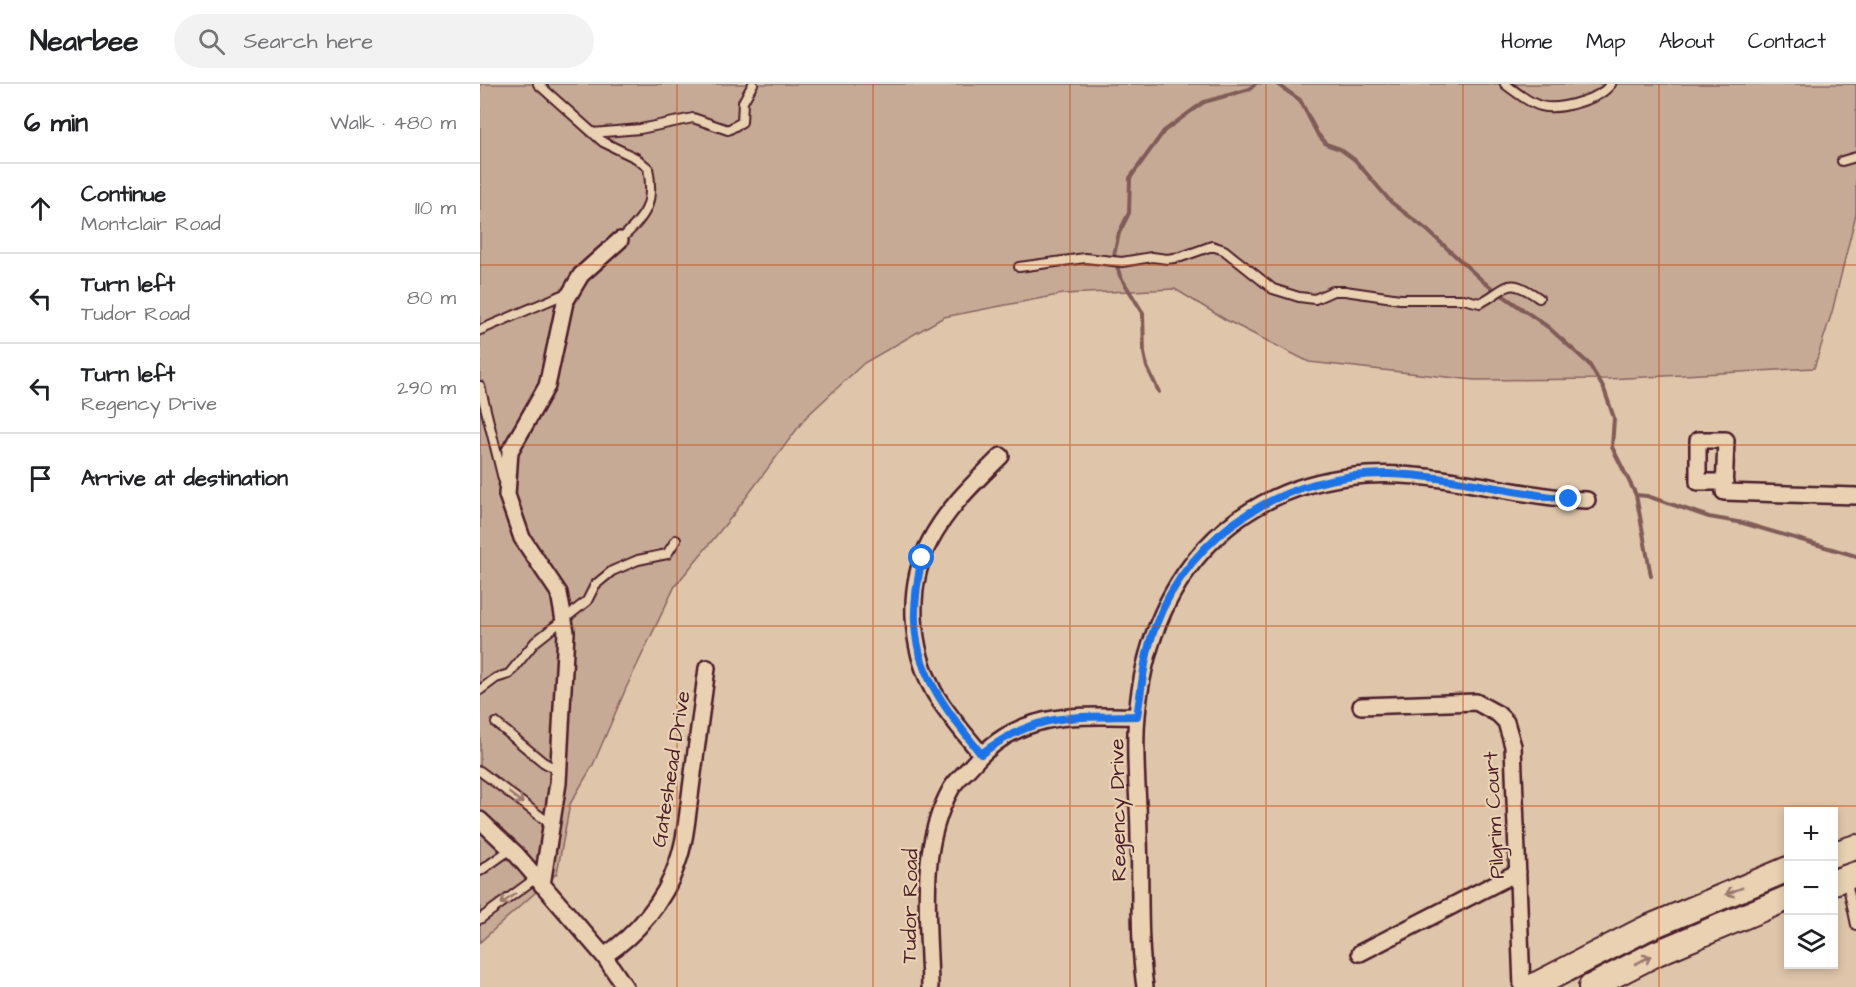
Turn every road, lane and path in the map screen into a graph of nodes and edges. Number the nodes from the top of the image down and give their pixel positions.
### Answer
1 (538, 84) edge
2 (753, 84) edge
3 (1505, 84) edge
4 (1611, 84) edge
5 (592, 133) junction
6 (1856, 157) edge
7 (1842, 160) dead end
8 (620, 240) joint
9 (1019, 267) dead end
10 (572, 291) junction
11 (1539, 298) dead end
12 (480, 330) edge
13 (480, 386) edge
14 (1001, 456) dead end
15 (1725, 487) dead end
16 (507, 495) junction
17 (1856, 496) edge
18 (1587, 500) dead end
19 (676, 540) dead end
20 (563, 618) junction
21 (707, 668) dead end
22 (480, 690) edge
23 (1361, 706) dead end
24 (1137, 716) junction
25 (496, 723) dead end
26 (981, 754) junction
27 (480, 771) edge
28 (559, 771) junction
29 (480, 820) edge
30 (552, 825) junction
31 (1856, 847) edge
32 (511, 849) junction
33 (1838, 852) edge
34 (480, 871) edge
35 (1784, 871) edge
36 (1518, 872) junction
37 (1845, 878) edge
38 (539, 881) junction
39 (1784, 900) edge
40 (480, 920) edge
41 (1856, 925) edge
42 (1360, 953) dead end
43 (604, 956) junction
44 (624, 987) edge
45 (930, 987) edge
46 (1145, 987) edge
47 (1522, 987) edge
48 (1532, 987) edge
49 (1591, 987) edge

1 - 5 lane
2 - 5 lane
3 - 4 lane
5 - 8 lane
6 - 7 lane
8 - 10 street
9 - 11 lane
10 - 12 lane
10 - 16 street
13 - 16 lane
14 - 26 street
15 - 17 street
16 - 20 street
18 - 24 street, Regency Drive
19 - 20 lane
20 - 22 lane
20 - 28 street
21 - 43 street, Gateshead Drive
23 - 36 street, Pilgrim Court
24 - 26 street, Tudor Road
24 - 46 street, Regency Drive
25 - 28 lane
26 - 45 street, Tudor Road
27 -> 30 lane
28 - 30 street
29 - 32 street
30 - 38 street
31 - 33 main road
32 - 34 lane
32 - 38 street
35 -> 48 main road
36 - 42 street
36 - 47 street, Pilgrim Court
37 - 41 lane
38 -> 40 lane
38 - 43 street
49 -> 39 main road
43 - 44 street

